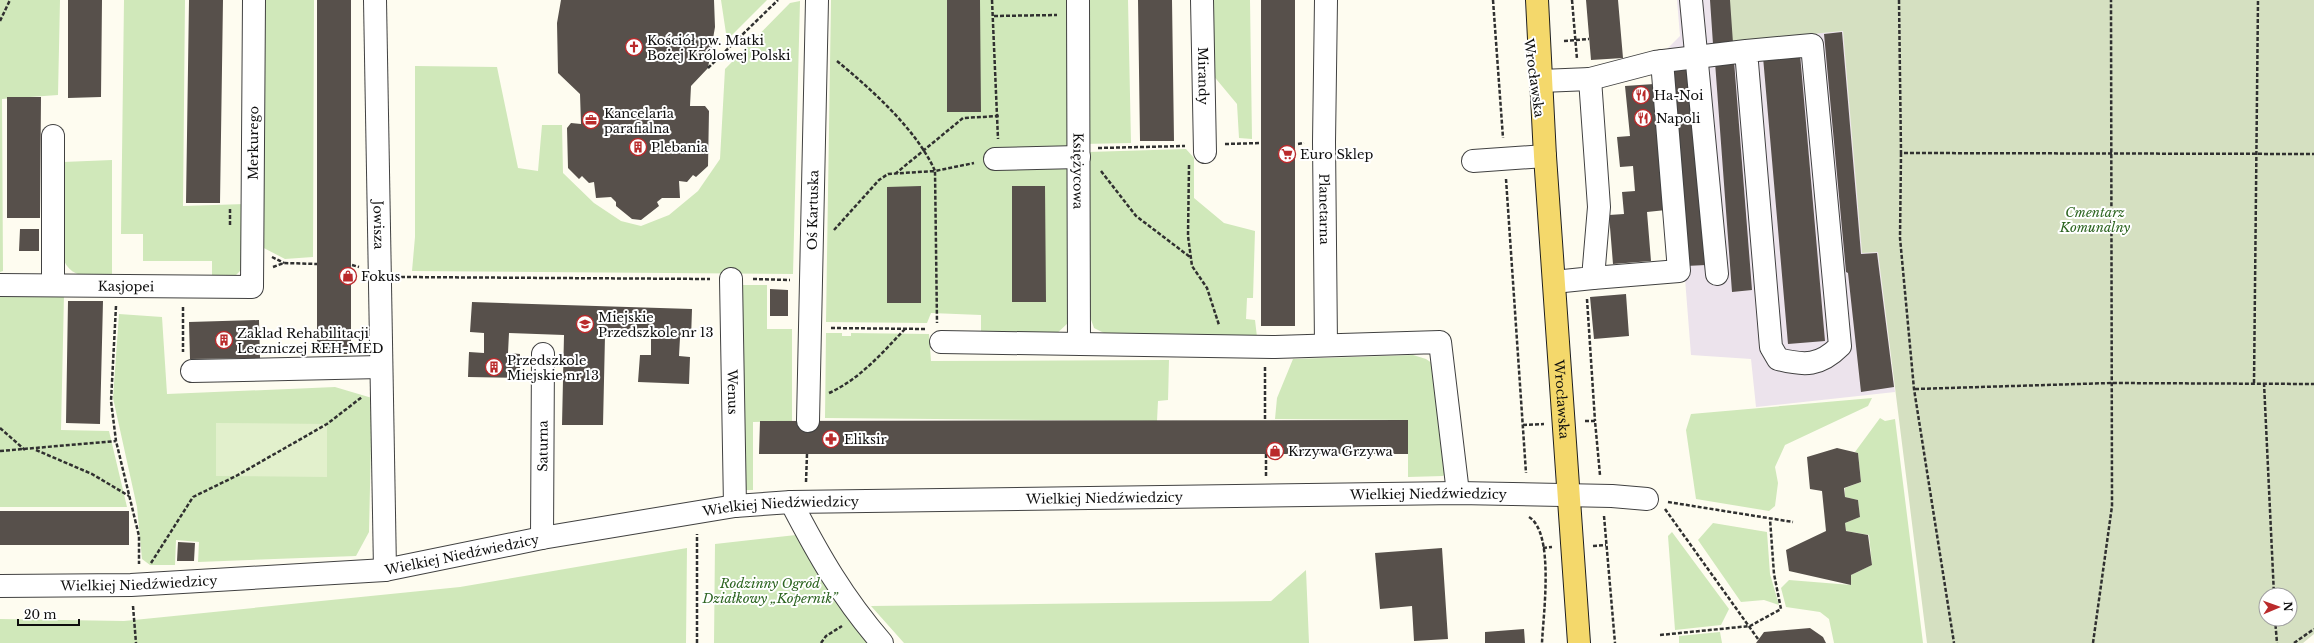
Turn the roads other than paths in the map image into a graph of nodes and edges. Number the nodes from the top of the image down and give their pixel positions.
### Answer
1 (254, 0) edge
2 (375, 0) edge
3 (817, 0) edge
4 (1202, 0) edge
5 (1326, 0) edge
6 (1522, 0) edge
7 (1538, 0) edge
8 (1691, 0) edge
9 (1078, 7) edge
10 (1746, 51) junction
11 (1697, 55) junction
12 (1662, 61) junction
13 (1582, 79) junction
14 (1541, 81) junction
15 (53, 136) dead end
16 (1080, 151) junction
17 (1195, 153) road end
18 (1545, 156) junction
19 (995, 159) road end
20 (1473, 161) dead end
21 (1717, 274) dead end
22 (1593, 278) junction
23 (731, 279) road end
24 (252, 281) joint
25 (1554, 282) junction
26 (0, 285) edge
27 (53, 285) junction
28 (935, 333) road end
29 (1079, 343) junction
30 (1326, 345) junction
31 (543, 354) dead end
32 (192, 371) road end
33 (381, 374) junction
34 (808, 411) road end
35 (1458, 493) junction
36 (1568, 496) junction
37 (1653, 500) road end
38 (799, 502) junction
39 (735, 506) junction
40 (542, 538) junction
41 (385, 570) junction
42 (0, 586) edge
43 (882, 643) edge
44 (1579, 643) edge

1 - 24 street, Merkurego
2 - 33 street, Jowisza
3 - 34 street, Oś Kartuska
4 - 17 street, Mirandy
5 - 30 street, Planetarna
6 - 18 main road, Wrocławska
7 - 14 main road, Wrocławska
8 - 11 street
9 - 16 street, Księżycowa
10 - 10 street
10 - 11 street
11 - 12 street
11 - 21 street
12 - 13 street
12 - 22 street
13 - 14 street
13 - 22 street
14 - 18 main road, Wrocławska
15 - 27 street
16 - 19 street
16 - 29 street, Księżycowa
18 - 20 street
18 - 25 main road, Wrocławska
22 - 25 street
23 - 39 street, Wenus
24 - 27 street, Kasjopei
25 - 36 main road, Wrocławska
26 - 27 street, Kasjopei
28 - 29 street
29 - 30 street
30 - 35 street
31 - 40 street, Saturna
32 - 33 street
33 - 41 street, Jowisza
35 - 36 street, Wielkiej Niedźwiedzicy
35 - 38 street, Wielkiej Niedźwiedzicy
36 - 37 street, Wielkiej Niedźwiedzicy
36 - 44 main road, Wrocławska
38 - 39 street, Wielkiej Niedźwiedzicy
38 - 43 street
39 - 40 street, Wielkiej Niedźwiedzicy
40 - 41 street, Wielkiej Niedźwiedzicy
41 - 42 street, Wielkiej Niedźwiedzicy

